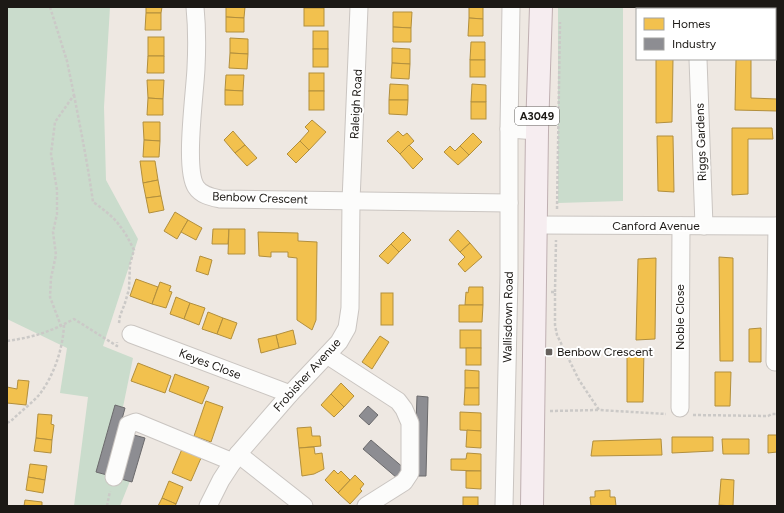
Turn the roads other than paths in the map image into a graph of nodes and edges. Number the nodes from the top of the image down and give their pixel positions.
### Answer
1 (195, 7) edge
2 (359, 7) edge
3 (511, 7) edge
4 (540, 7) edge
5 (698, 60) edge
6 (509, 129) junction
7 (537, 130) junction
8 (351, 201) junction
9 (509, 203) junction
10 (546, 225) junction
11 (681, 226) junction
12 (704, 226) junction
13 (777, 226) edge
14 (122, 334) road end
15 (327, 355) junction
16 (775, 362) dead end
17 (290, 394) junction
18 (680, 412) road end
19 (235, 458) junction
20 (114, 477) dead end
21 (208, 506) edge
22 (304, 506) edge
23 (366, 506) edge
24 (504, 506) edge
25 (532, 506) edge

1 - 8 street, Benbow Crescent
2 - 8 street, Raleigh Road
3 - 6 street, Wallisdown Road
4 - 7 main road, A3049
5 - 12 street, Riggs Gardens
6 - 7 street
6 - 9 street, Wallisdown Road
7 - 10 main road, A3049
8 - 9 street, Benbow Crescent
8 - 15 street, Frobisher Avenue
9 - 24 street, Wallisdown Road
10 - 11 street, Canford Avenue
10 - 25 main road, A3049
11 - 12 street, Canford Avenue
11 - 18 street, Noble Close
12 - 13 street, Canford Avenue
13 - 16 street
14 - 17 street, Keyes Close
15 - 17 street, Frobisher Avenue
15 - 23 street
17 - 19 street, Frobisher Avenue
19 - 20 street
19 - 21 street, Frobisher Avenue
19 - 22 street

